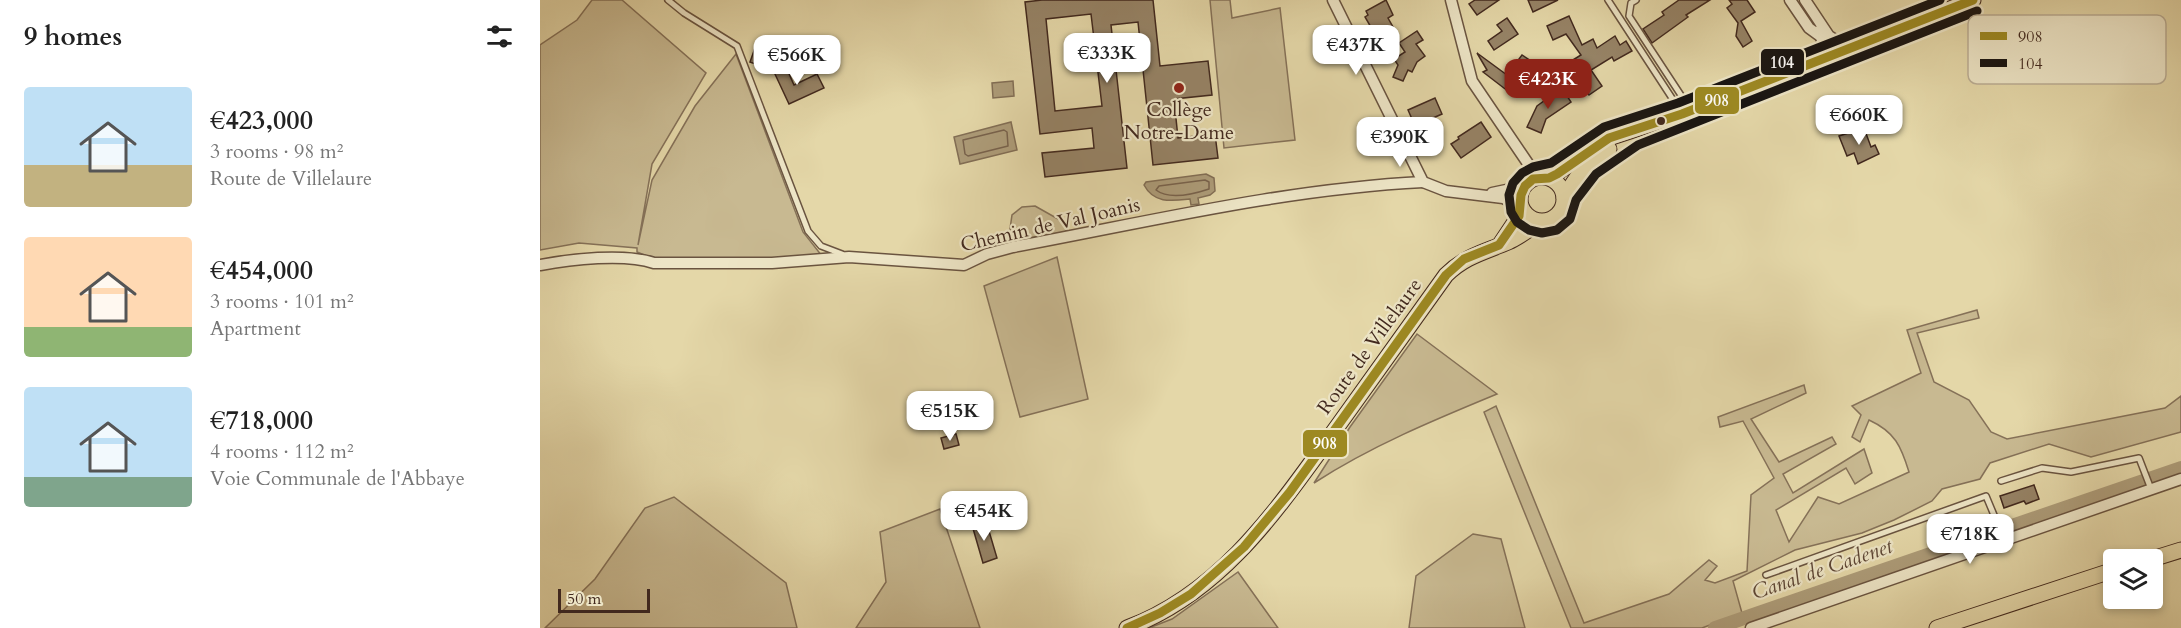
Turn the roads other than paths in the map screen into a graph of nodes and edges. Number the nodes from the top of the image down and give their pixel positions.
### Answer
1 (668, 0) edge
2 (1333, 0) edge
3 (1451, 0) edge
4 (1608, 0) edge
5 (1635, 0) edge
6 (1790, 0) edge
7 (1805, 0) edge
8 (1973, 0) edge
9 (1819, 21) junction
10 (1820, 36) junction
11 (1847, 48) junction
12 (1825, 57) junction
13 (1686, 112) junction
14 (1661, 121) junction
15 (1529, 165) junction
16 (1547, 178) junction
17 (1423, 182) junction
18 (1526, 185) junction
19 (1483, 194) junction
20 (1564, 197) junction
21 (1521, 206) junction
22 (1541, 222) junction
23 (1499, 245) junction
24 (849, 257) junction
25 (540, 265) edge
26 (2181, 479) edge
27 (2001, 482) dead end
28 (2150, 488) junction
29 (2004, 538) junction
30 (2181, 550) edge
31 (2163, 556) edge
32 (2103, 574) edge
33 (1766, 575) dead end
34 (1127, 628) edge
35 (1751, 628) edge
36 (1937, 628) edge

1 - 24 lane
2 - 17 street
3 - 15 street
4 - 13 lane
5 - 13 lane
6 - 10 street
7 - 9 street
8 - 11 main road
9 - 10 street
9 - 11 street
10 - 12 street
11 - 12 main road
12 - 13 main road
13 - 14 main road
14 - 16 main road
14 - 20 main road
15 - 16 street
15 - 18 street
16 - 18 main road
16 - 20 main road
17 - 19 street
17 - 24 street, Chemin de Val Joanis
18 - 19 street
18 - 21 main road
19 - 21 street
20 - 22 main road
21 - 22 main road
21 - 23 main road
22 - 23 main road, Route de Villelaure
23 - 34 main road, Route de Villelaure
24 - 25 street, Chemin de Val Joanis
26 - 28 street
27 - 28 lane
28 - 29 street
29 - 33 lane
29 - 35 street
30 - 31 main road
32 - 36 main road

